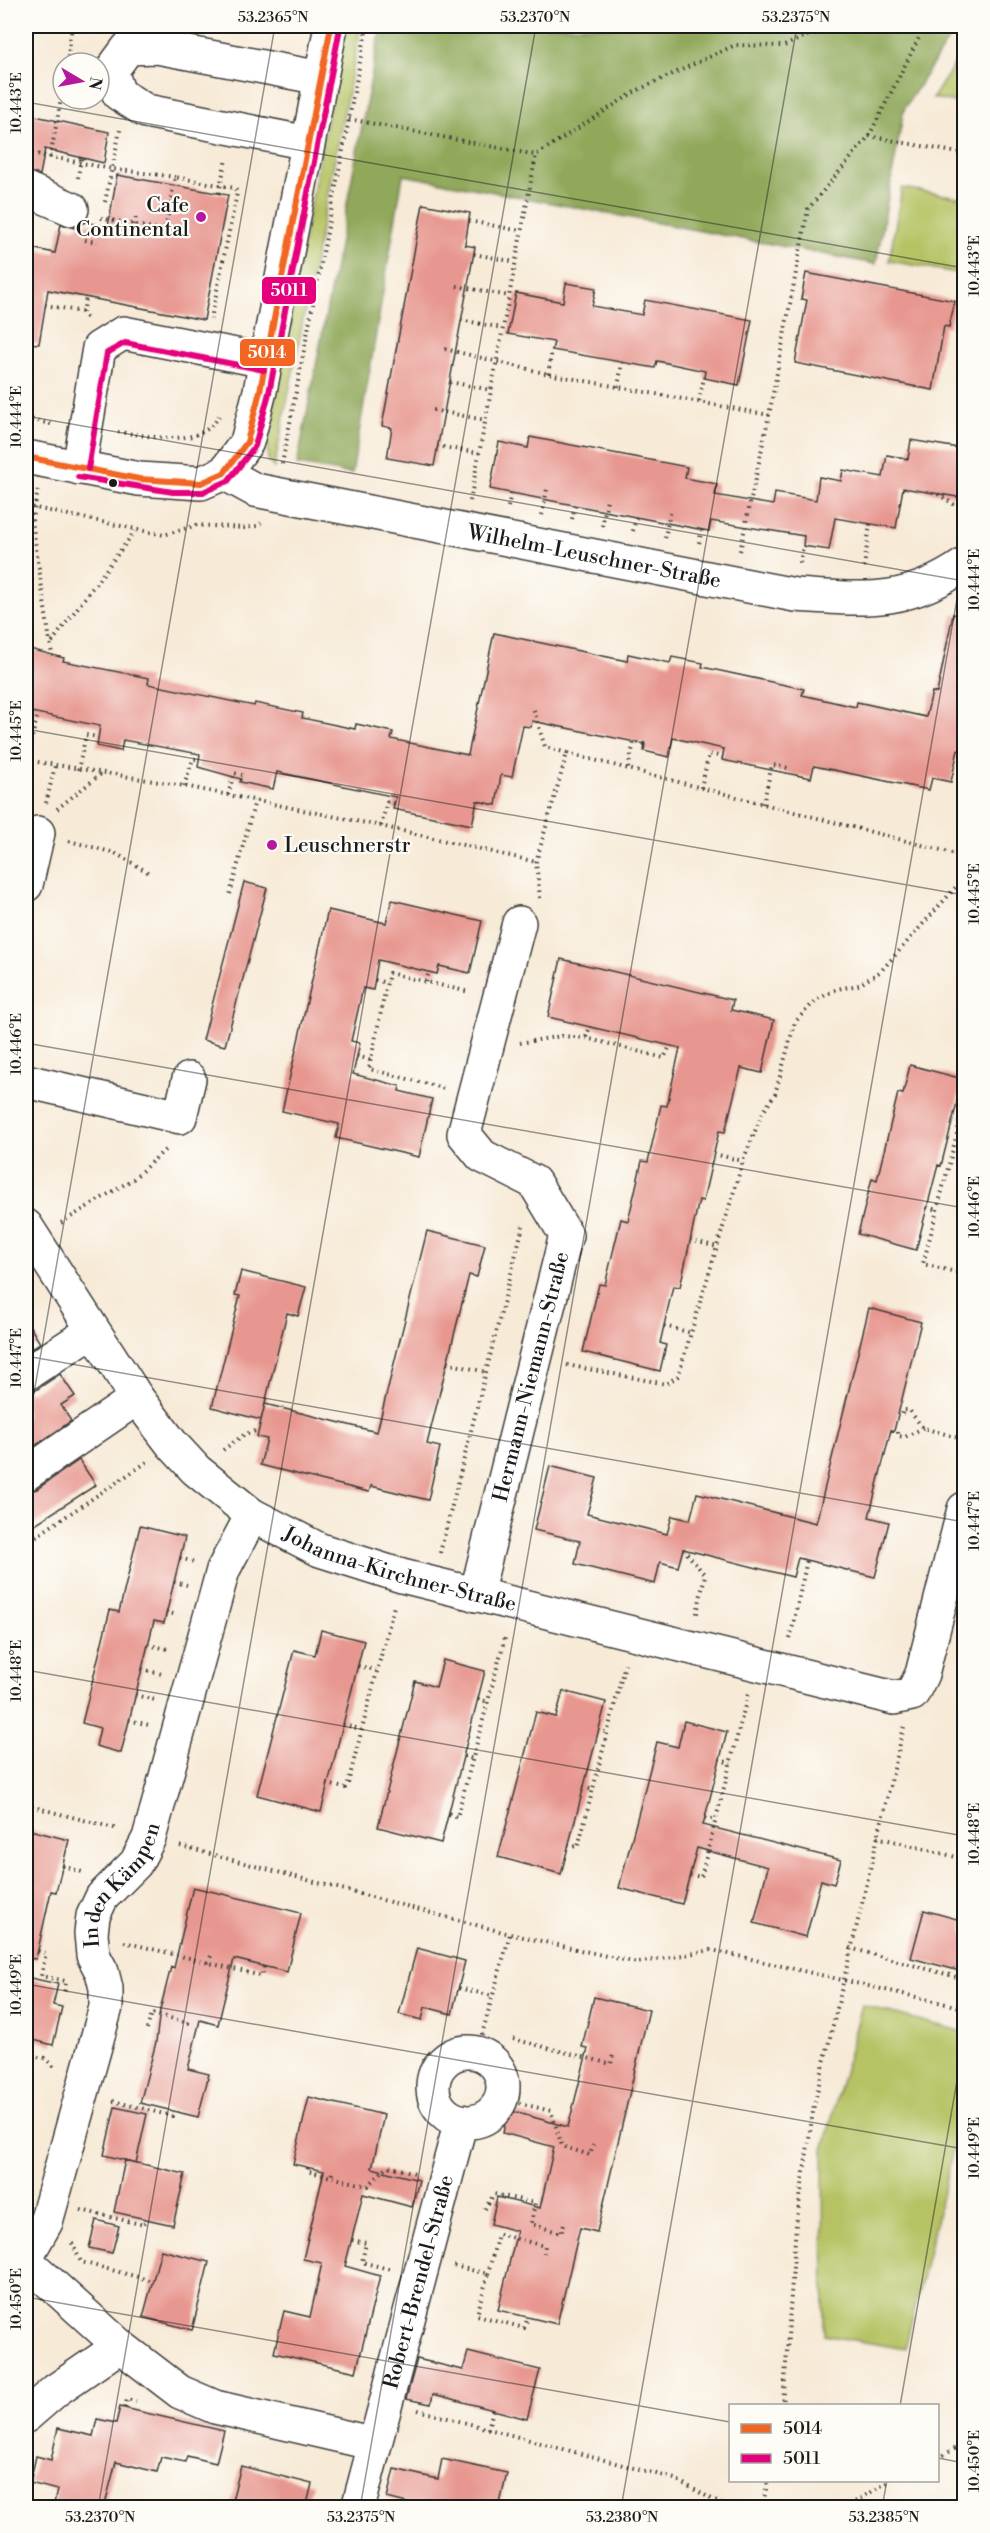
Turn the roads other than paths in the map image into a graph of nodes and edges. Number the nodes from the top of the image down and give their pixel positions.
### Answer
1 (332, 26) edge
2 (321, 78) junction
3 (308, 143) junction
4 (34, 193) edge
5 (87, 214) road end
6 (263, 376) junction
7 (26, 457) edge
8 (79, 468) junction
9 (224, 473) junction
10 (964, 565) edge
11 (38, 833) road end
12 (26, 885) edge
13 (519, 923) dead end
14 (189, 1079) dead end
15 (26, 1081) edge
16 (30, 1233) edge
17 (92, 1330) junction
18 (26, 1374) edge
19 (137, 1398) junction
20 (26, 1474) edge
21 (964, 1509) edge
22 (252, 1515) junction
23 (476, 1595) junction
24 (461, 2121) junction
25 (26, 2259) edge
26 (120, 2346) junction
27 (26, 2416) edge
28 (375, 2444) junction
29 (358, 2508) edge

1 - 2 street
2 - 3 street
2 - 3 street
3 - 6 street
4 - 5 street
6 - 8 street
6 - 9 street
7 - 8 street
8 - 9 street
9 - 10 street, Wilhelm-Leuschner-Straße
11 - 12 street
13 - 23 street, Hermann-Niemann-Straße
14 - 15 street
16 - 17 street, Johanna-Kirchner-Straße
17 - 18 street
17 - 19 street, Johanna-Kirchner-Straße
19 - 20 street
19 - 22 street, Johanna-Kirchner-Straße
21 - 23 street, Johanna-Kirchner-Straße
22 - 23 street, Johanna-Kirchner-Straße
22 - 25 street, In den Kämpen
24 - 24 street
24 - 28 street, Robert-Brendel-Straße
25 - 26 street
26 - 27 street
26 - 28 street
28 - 29 street, Robert-Brendel-Straße

